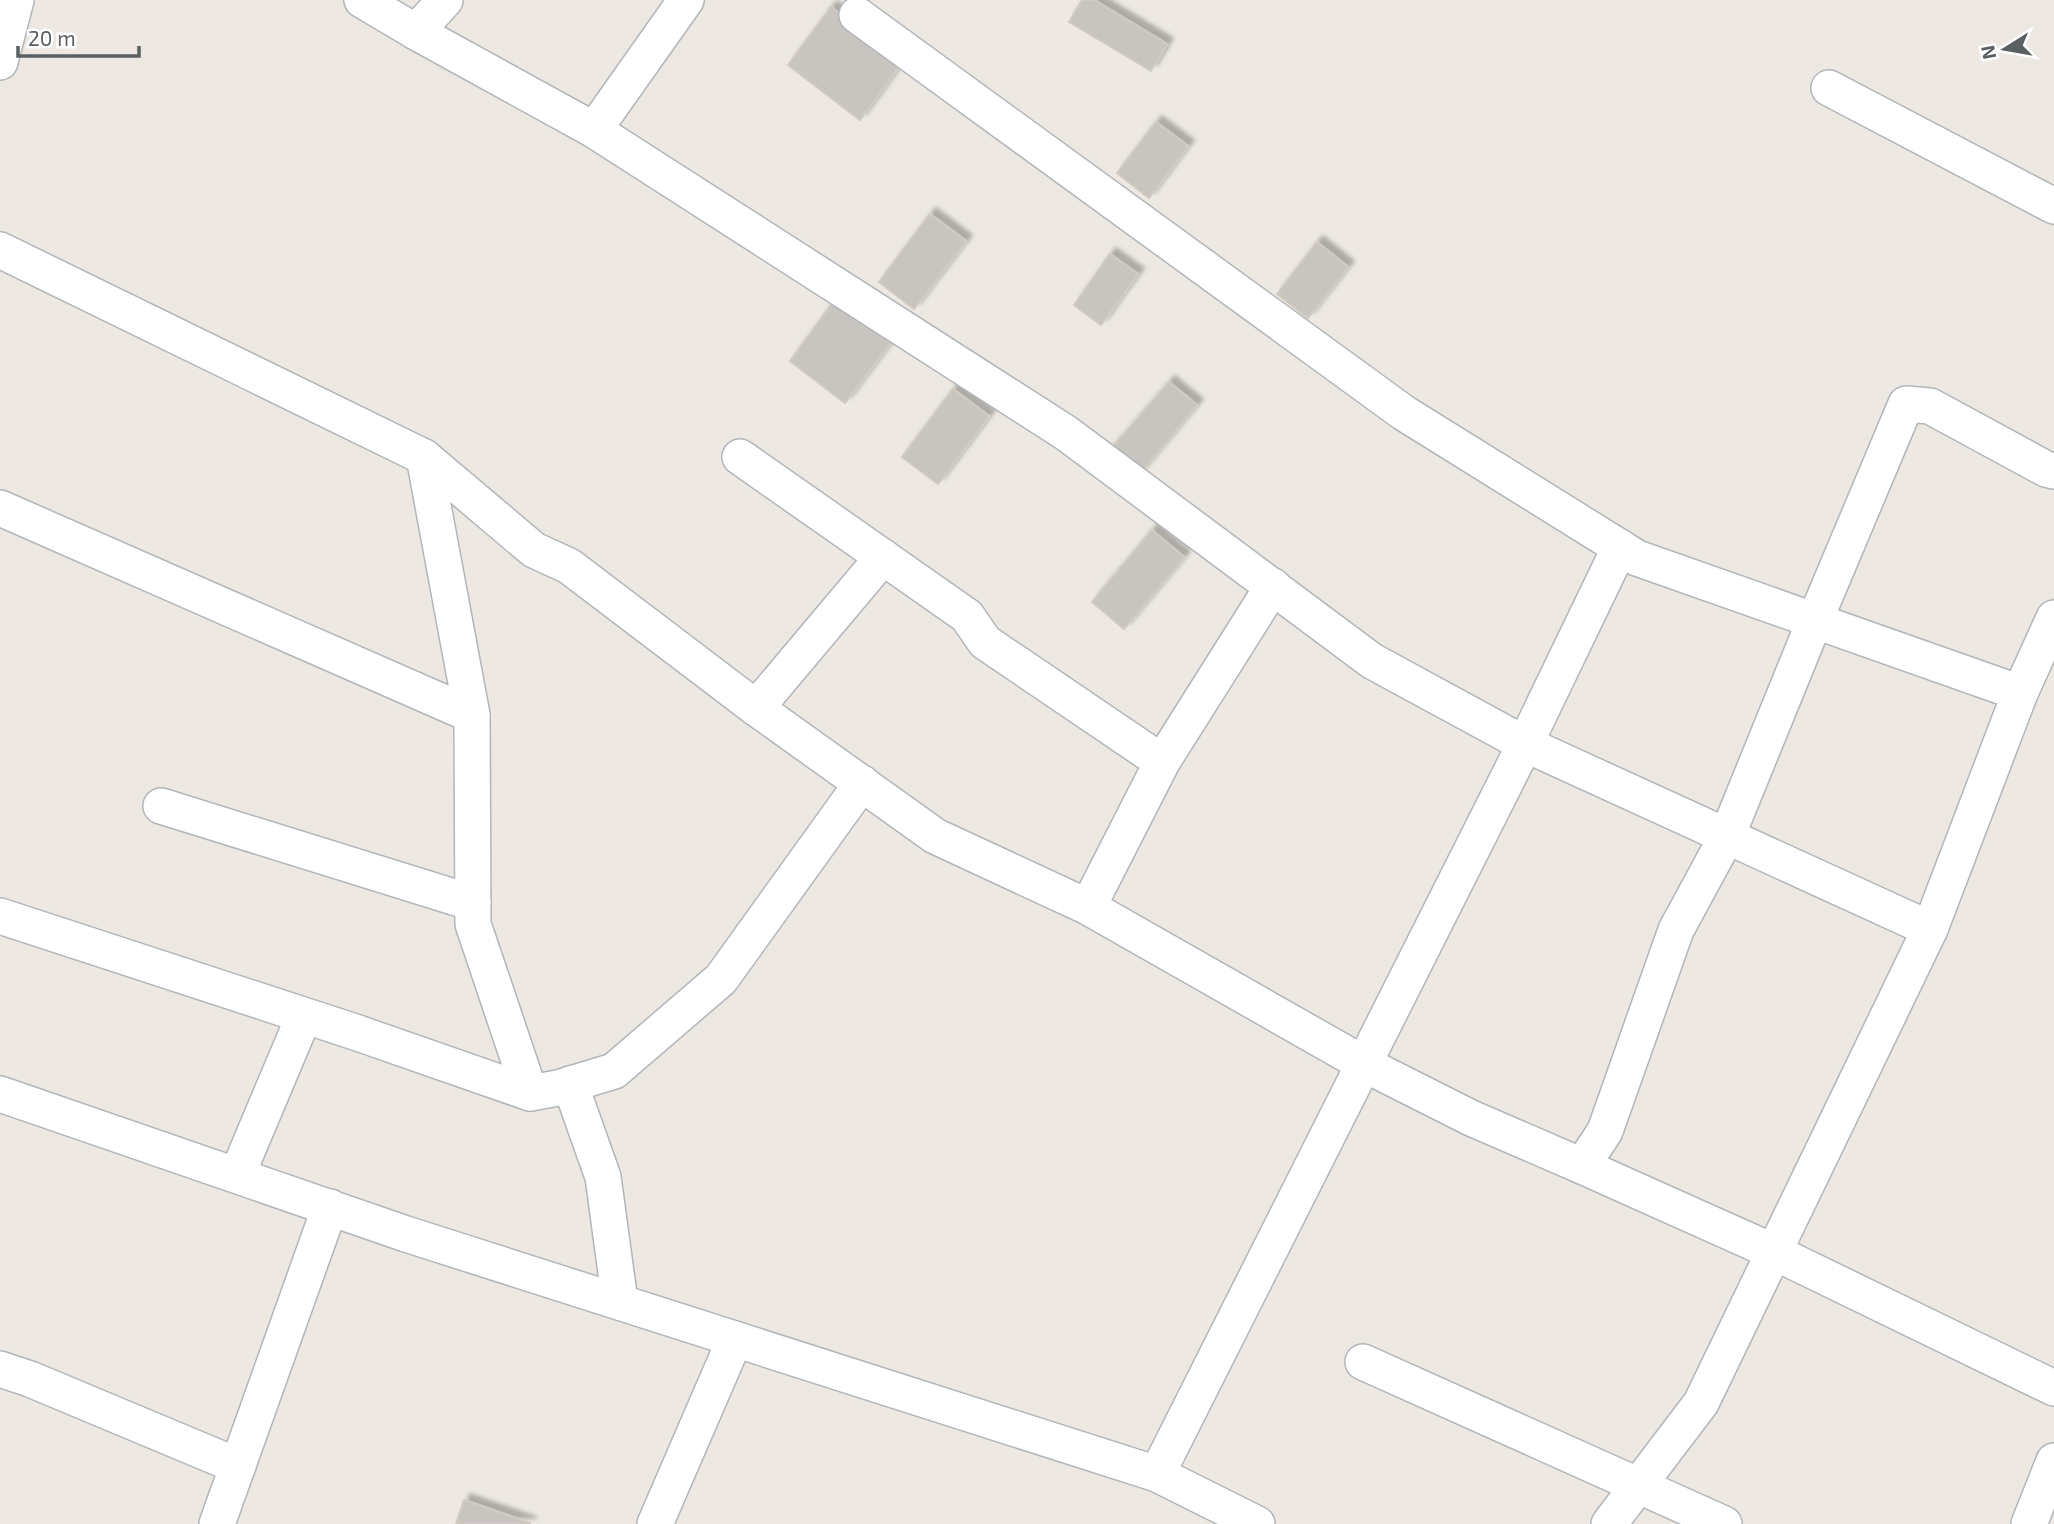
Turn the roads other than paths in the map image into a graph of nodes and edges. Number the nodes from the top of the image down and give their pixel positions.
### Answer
1 (16, 0) edge
2 (362, 0) edge
3 (445, 0) edge
4 (686, 0) edge
5 (857, 15) dead end
6 (416, 32) junction
7 (0, 62) edge
8 (1829, 88) dead end
9 (594, 130) junction
10 (2054, 206) edge
11 (0, 250) edge
12 (424, 457) junction
13 (740, 457) dead end
14 (2054, 471) edge
15 (0, 508) edge
16 (1620, 547) junction
17 (883, 557) junction
18 (1273, 586) junction
19 (2054, 618) edge
20 (1815, 620) junction
21 (2020, 692) junction
22 (757, 708) junction
23 (472, 715) junction
24 (1525, 744) junction
25 (1162, 762) junction
26 (862, 783) junction
27 (162, 806) dead end
28 (1727, 836) junction
29 (473, 903) junction
30 (1088, 907) junction
31 (0, 916) edge
32 (1930, 929) junction
33 (304, 1016) junction
34 (1364, 1064) junction
35 (570, 1084) junction
36 (530, 1093) junction
37 (0, 1094) edge
38 (1582, 1166) junction
39 (237, 1175) junction
40 (330, 1207) junction
41 (1774, 1252) junction
42 (620, 1302) junction
43 (735, 1339) junction
44 (1363, 1362) dead end
45 (0, 1369) edge
46 (2054, 1388) edge
47 (2054, 1461) edge
48 (238, 1466) junction
49 (1157, 1474) junction
50 (1638, 1486) junction
51 (217, 1524) edge
52 (655, 1524) edge
53 (1257, 1524) edge
54 (1609, 1524) edge
55 (1724, 1524) edge
56 (2029, 1524) edge

1 - 7 street
2 - 6 street
3 - 6 street
4 - 9 street
5 - 16 street
6 - 9 street
8 - 10 street
9 - 18 street
11 - 12 street
12 - 22 street
12 - 23 street
13 - 17 street
14 - 20 street
15 - 23 street
16 - 20 street
16 - 24 street
17 - 22 street
17 - 25 street
18 - 24 street
18 - 25 street
19 - 21 street
20 - 21 street
20 - 28 street
21 - 32 street
22 - 26 street
23 - 29 street
24 - 28 street
24 - 34 street
25 - 30 street
26 - 30 street
26 - 35 street
27 - 29 street
28 - 32 street
28 - 38 street
29 - 36 street
30 - 34 street
31 - 33 street
32 - 41 street
33 - 36 street
33 - 39 street
34 - 38 street
34 - 49 street
35 - 36 street
35 - 42 street
37 - 39 street
38 - 41 street
39 - 40 street
40 - 42 street
40 - 48 street
41 - 46 street
41 - 50 street
42 - 43 street
43 - 49 street
43 - 52 street
44 - 50 street
45 - 48 street
47 - 56 street
48 - 51 street
49 - 53 street
50 - 54 street
50 - 55 street

